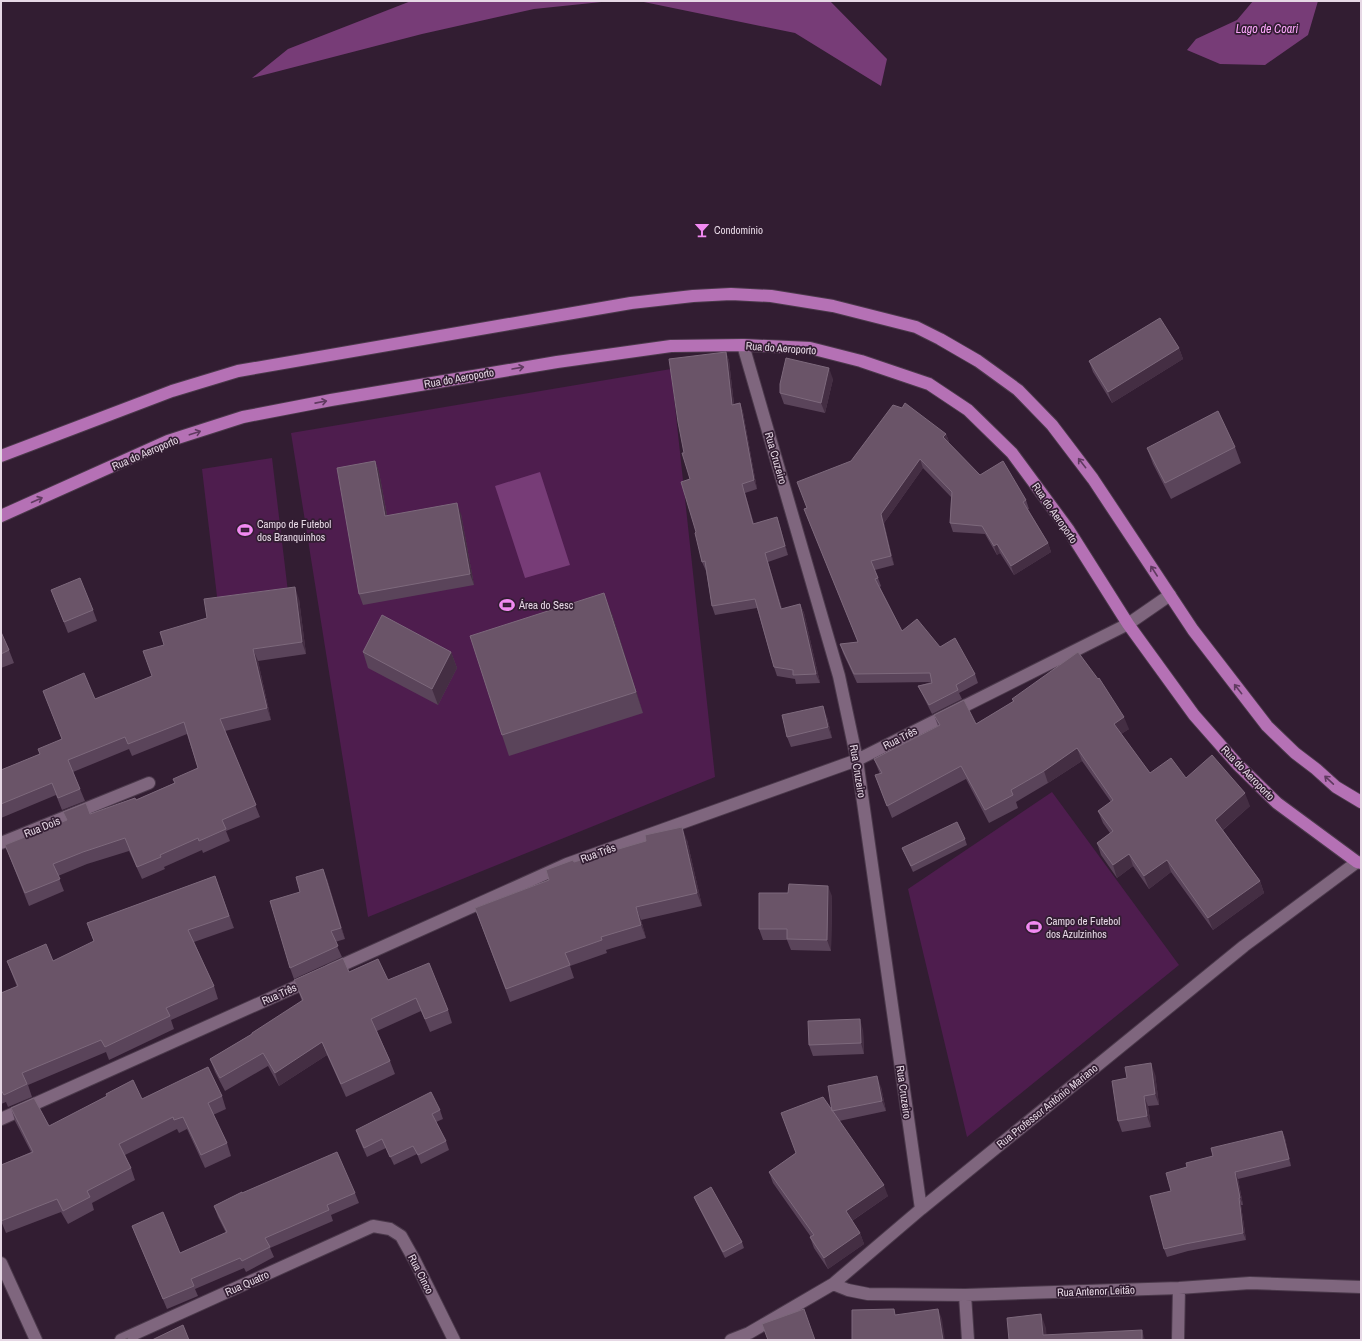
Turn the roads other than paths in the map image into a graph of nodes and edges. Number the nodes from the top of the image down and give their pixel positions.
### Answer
1 (743, 345) junction
2 (1, 456) edge
3 (1, 516) edge
4 (1170, 595) junction
5 (1128, 624) junction
6 (857, 760) junction
7 (149, 783) dead end
8 (1361, 802) edge
9 (1, 843) edge
10 (1359, 862) edge
11 (1, 1119) edge
12 (921, 1209) junction
13 (373, 1226) joint
14 (1, 1263) edge
15 (833, 1284) junction
16 (1361, 1287) edge
17 (1179, 1288) junction
18 (965, 1295) junction
19 (749, 1336) edge
20 (36, 1340) edge
21 (121, 1340) edge
22 (454, 1340) edge
23 (731, 1340) edge
24 (968, 1340) edge
25 (1178, 1340) edge

3 -> 1 main road, Rua do Aeroporto
1 - 5 main road, Rua do Aeroporto
1 - 6 street, Rua Cruzeiro
4 -> 2 main road
4 - 5 street, Rua Três
8 -> 4 main road
5 - 6 street, Rua Três
5 - 10 main road, Rua do Aeroporto
6 - 11 street, Rua Três
6 - 12 street, Rua Cruzeiro
7 - 9 street, Rua Dois
10 - 12 street, Rua Professor Antônio Mariano
12 - 15 street, Rua Professor Antônio Mariano
13 - 21 street, Rua Quatro
13 - 22 street, Rua Cinco
14 - 20 street
15 - 18 street, Rua Antenor Leitão
15 - 19 street, Rua Professor Antônio Mariano
16 - 17 street, Rua Antenor Leitão
17 - 18 street, Rua Antenor Leitão
17 - 25 street
18 - 24 street
19 - 23 street, Rua Professor Antônio Mariano

